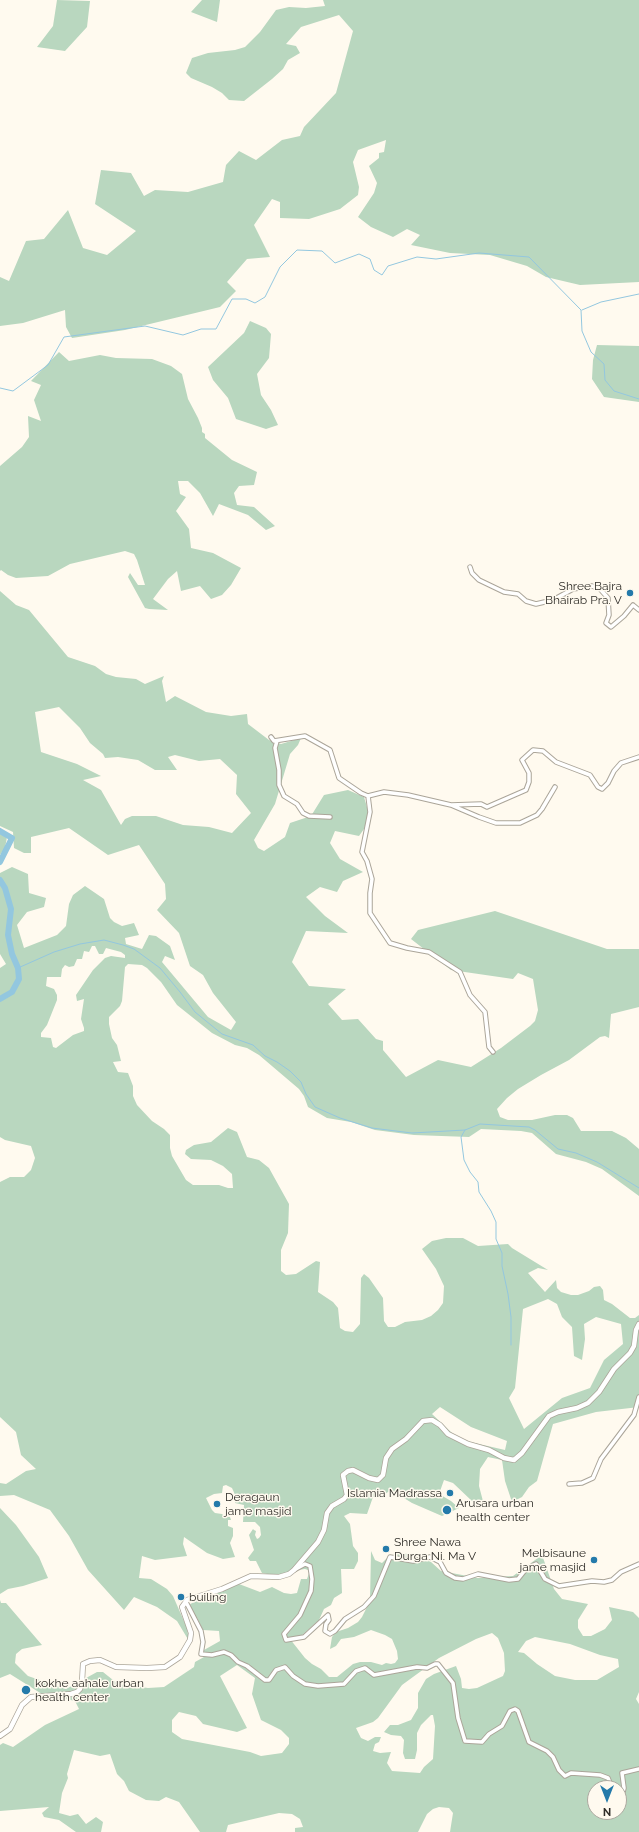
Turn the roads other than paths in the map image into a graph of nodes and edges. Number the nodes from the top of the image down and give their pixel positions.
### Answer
1 (470, 567) dead end
2 (639, 610) edge
3 (271, 737) dead end
4 (277, 741) junction
5 (639, 757) edge
6 (555, 787) dead end
7 (368, 796) junction
8 (451, 805) junction
9 (330, 817) dead end
10 (493, 1052) dead end
11 (639, 1324) edge
12 (639, 1397) edge
13 (569, 1484) dead end
14 (639, 1564) edge
15 (294, 1570) junction
16 (186, 1602) junction
17 (0, 1736) edge
18 (639, 1769) edge
19 (609, 1780) edge
20 (623, 1780) edge

1 - 2 street
3 - 4 street
4 - 7 street
4 - 9 street
5 - 8 street
6 - 8 street
7 - 8 street
7 - 10 street
11 - 15 main road
12 - 13 street
14 - 15 street
15 - 16 main road
16 - 17 main road
16 - 19 street
18 - 20 street

